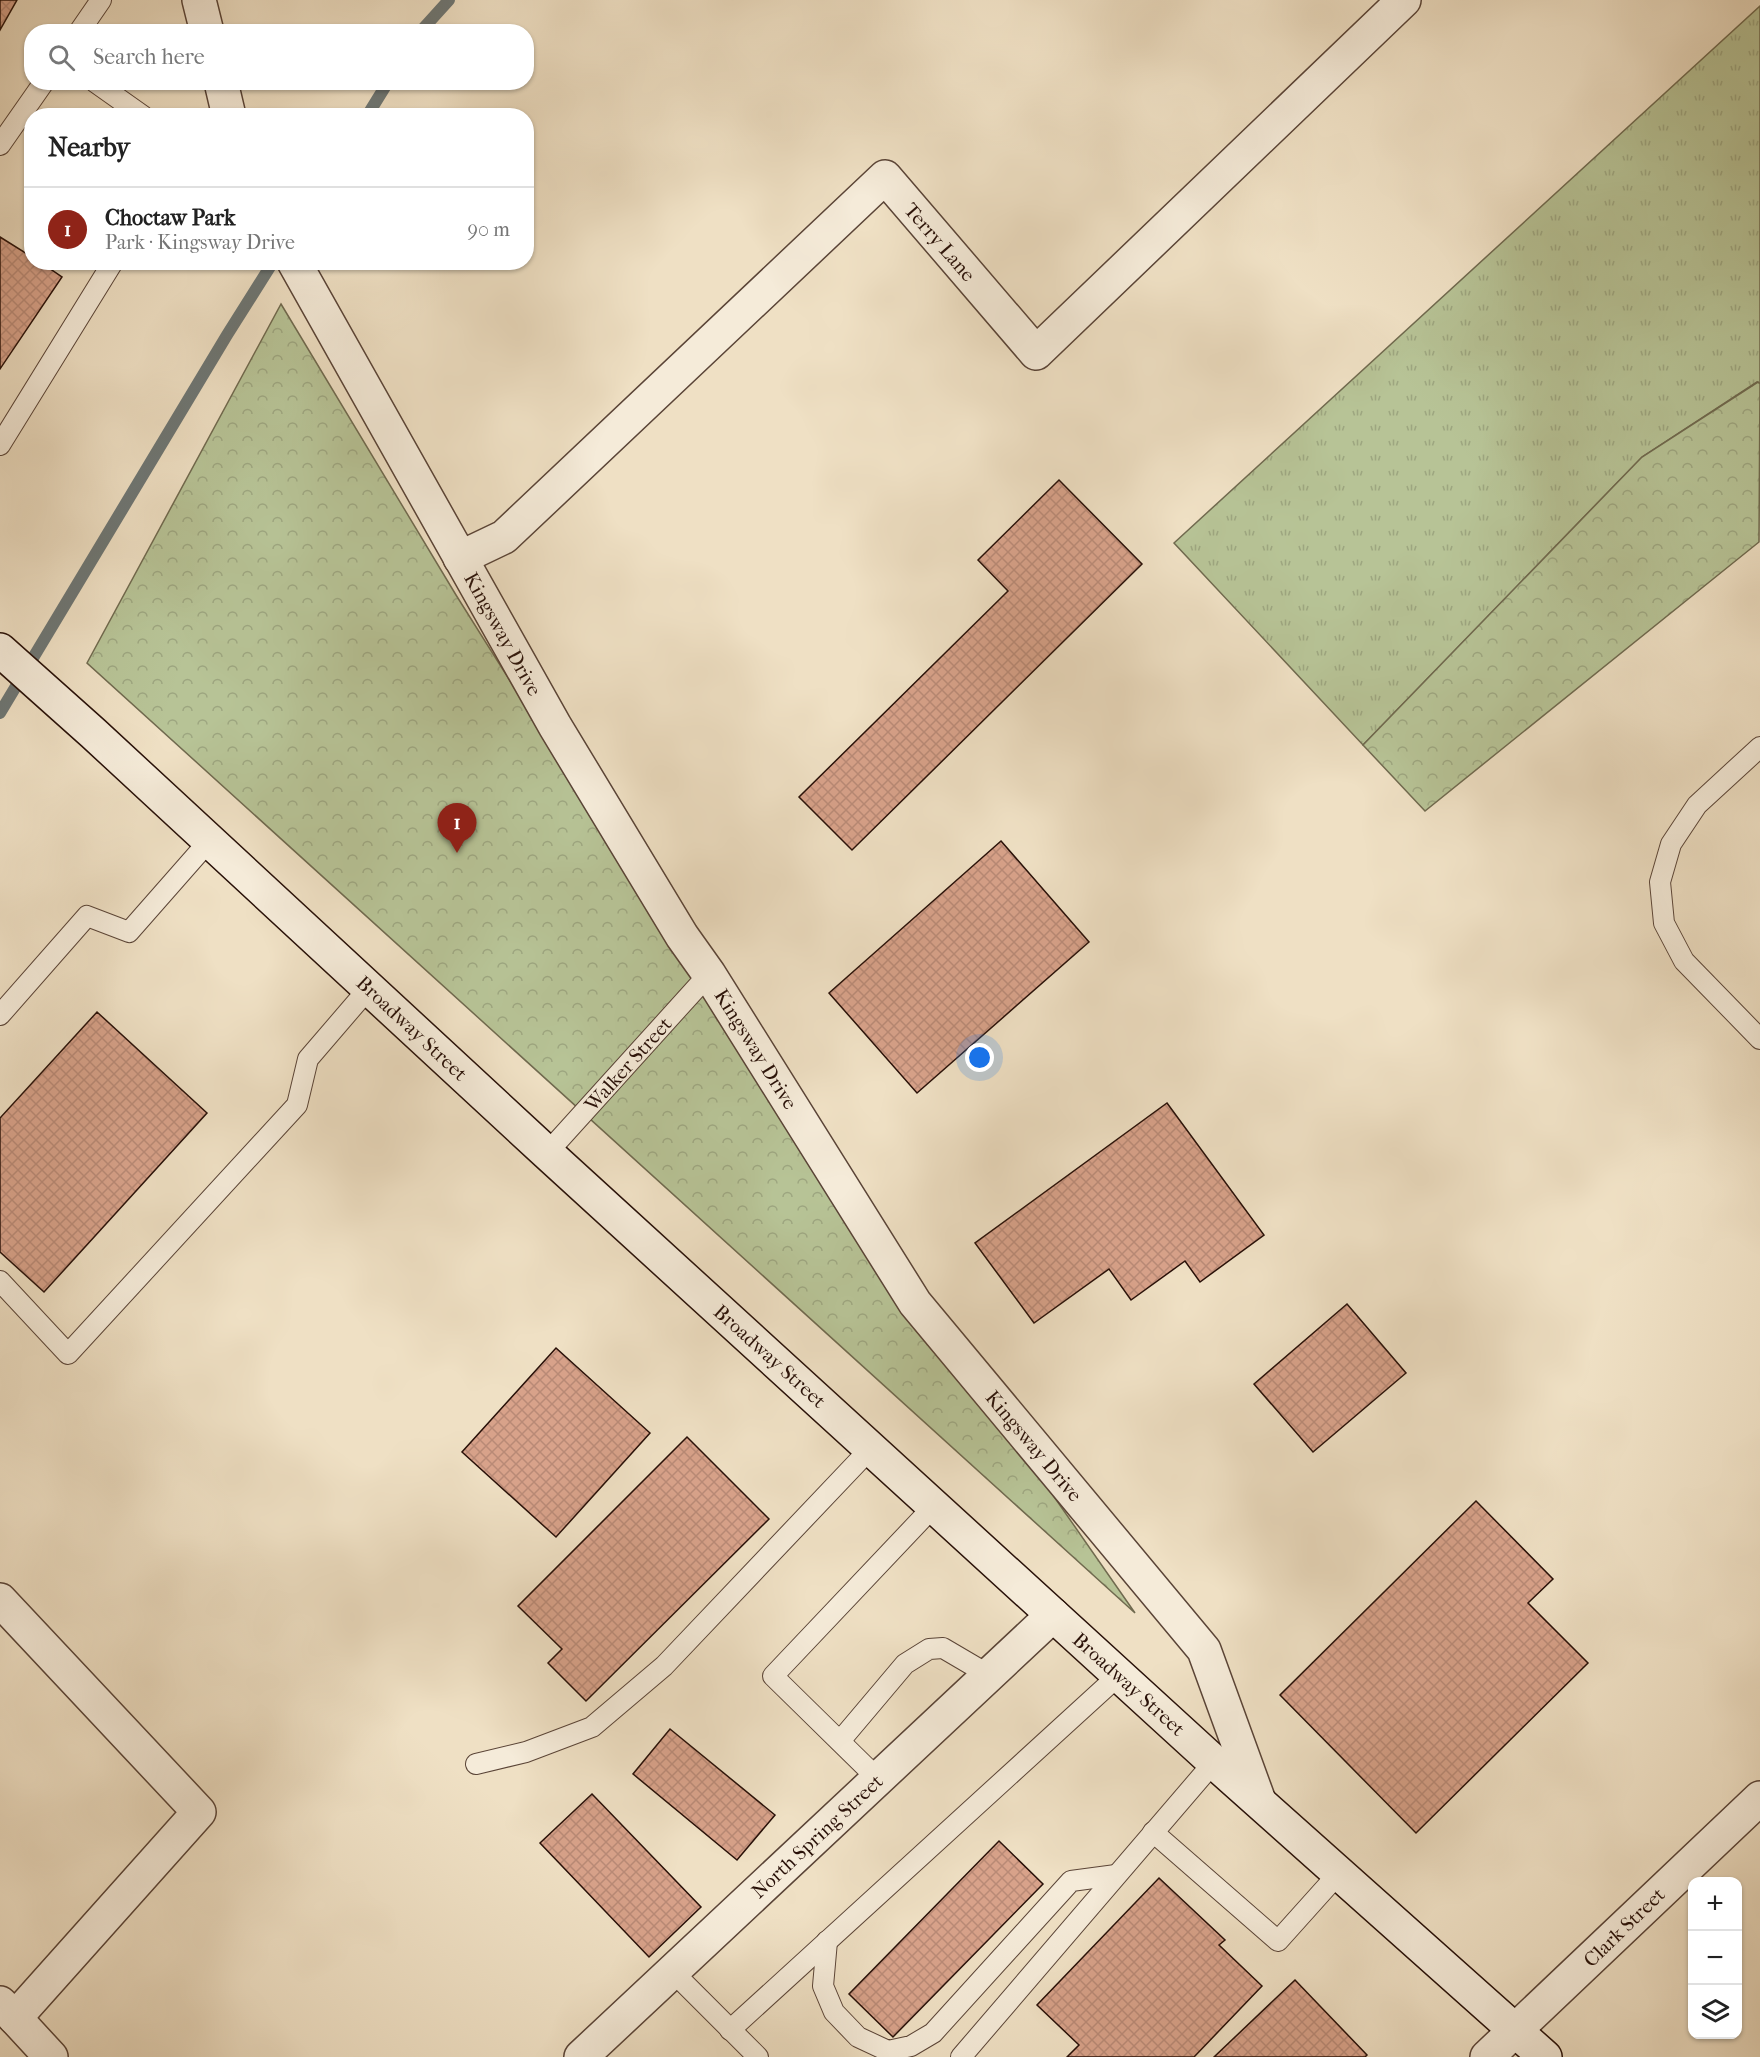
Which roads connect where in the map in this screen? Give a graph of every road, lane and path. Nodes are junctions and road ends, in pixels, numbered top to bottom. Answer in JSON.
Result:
{"nodes":[{"id":1,"x":101,"y":0,"type":"edge"},
{"id":2,"x":199,"y":0,"type":"edge"},
{"id":3,"x":1404,"y":0,"type":"edge"},
{"id":4,"x":84,"y":24,"type":"edge"},
{"id":5,"x":205,"y":24,"type":"edge"},
{"id":6,"x":40,"y":90,"type":"edge"},
{"id":7,"x":106,"y":90,"type":"edge"},
{"id":8,"x":223,"y":90,"type":"edge"},
{"id":9,"x":32,"y":108,"type":"edge"},
{"id":10,"x":132,"y":108,"type":"edge"},
{"id":11,"x":227,"y":108,"type":"edge"},
{"id":12,"x":24,"y":119,"type":"edge"},
{"id":13,"x":0,"y":145,"type":"edge"},
{"id":14,"x":107,"y":270,"type":"edge"},
{"id":15,"x":298,"y":270,"type":"edge"},
{"id":16,"x":0,"y":445,"type":"edge"},
{"id":17,"x":460,"y":558,"type":"junction"},
{"id":18,"x":0,"y":650,"type":"edge"},
{"id":19,"x":1760,"y":747,"type":"edge"},
{"id":20,"x":209,"y":841,"type":"junction"},
{"id":21,"x":709,"y":974,"type":"junction"},
{"id":22,"x":369,"y":988,"type":"junction"},
{"id":23,"x":0,"y":1015,"type":"edge"},
{"id":24,"x":1760,"y":1039,"type":"edge"},
{"id":25,"x":547,"y":1154,"type":"junction"},
{"id":26,"x":0,"y":1281,"type":"edge"},
{"id":27,"x":871,"y":1448,"type":"junction"},
{"id":28,"x":934,"y":1506,"type":"junction"},
{"id":29,"x":0,"y":1600,"type":"edge"},
{"id":30,"x":1053,"y":1615,"type":"junction"},
{"id":31,"x":989,"y":1675,"type":"junction"},
{"id":32,"x":1119,"y":1675,"type":"junction"},
{"id":33,"x":840,"y":1741,"type":"junction"},
{"id":34,"x":1214,"y":1761,"type":"junction"},
{"id":35,"x":476,"y":1764,"type":"dead end"},
{"id":36,"x":878,"y":1779,"type":"junction"},
{"id":37,"x":1760,"y":1798,"type":"edge"},
{"id":38,"x":1259,"y":1801,"type":"junction"},
{"id":39,"x":1153,"y":1832,"type":"junction"},
{"id":40,"x":1339,"y":1874,"type":"junction"},
{"id":41,"x":1116,"y":1875,"type":"junction"},
{"id":42,"x":827,"y":1941,"type":"junction"},
{"id":43,"x":673,"y":1972,"type":"junction"},
{"id":44,"x":7,"y":2011,"type":"edge"},
{"id":45,"x":730,"y":2030,"type":"junction"},
{"id":46,"x":1515,"y":2031,"type":"junction"},
{"id":47,"x":51,"y":2057,"type":"edge"},
{"id":48,"x":581,"y":2057,"type":"edge"},
{"id":49,"x":758,"y":2057,"type":"edge"},
{"id":50,"x":961,"y":2057,"type":"edge"},
{"id":51,"x":1487,"y":2057,"type":"edge"},
{"id":52,"x":1545,"y":2057,"type":"edge"}],
"edges":[{"from":1,"to":4,"type":"lane"},
{"from":2,"to":5,"type":"street"},
{"from":3,"to":17,"type":"street","name":"Terry Lane"},
{"from":6,"to":9,"type":"lane"},
{"from":7,"to":10,"type":"lane"},
{"from":8,"to":11,"type":"street"},
{"from":12,"to":13,"type":"lane"},
{"from":14,"to":16,"type":"lane"},
{"from":15,"to":17,"type":"street","name":"Kingsway Drive"},
{"from":17,"to":21,"type":"street","name":"Kingsway Drive"},
{"from":18,"to":20,"type":"street","name":"Broadway Street"},
{"from":19,"to":24,"type":"lane"},
{"from":20,"to":22,"type":"street","name":"Broadway Street"},
{"from":20,"to":23,"type":"lane"},
{"from":21,"to":25,"type":"lane","name":"Walker Street"},
{"from":21,"to":38,"type":"street","name":"Kingsway Drive"},
{"from":22,"to":25,"type":"street","name":"Broadway Street"},
{"from":22,"to":26,"type":"lane"},
{"from":25,"to":27,"type":"street","name":"Broadway Street"},
{"from":27,"to":28,"type":"street","name":"Broadway Street"},
{"from":27,"to":35,"type":"lane"},
{"from":28,"to":30,"type":"street","name":"Broadway Street"},
{"from":28,"to":33,"type":"lane"},
{"from":29,"to":44,"type":"street"},
{"from":30,"to":31,"type":"street","name":"North Spring Street"},
{"from":30,"to":32,"type":"street","name":"Broadway Street"},
{"from":31,"to":33,"type":"lane"},
{"from":31,"to":36,"type":"street","name":"North Spring Street"},
{"from":32,"to":34,"type":"street","name":"Broadway Street"},
{"from":32,"to":42,"type":"lane"},
{"from":33,"to":36,"type":"lane"},
{"from":34,"to":38,"type":"street","name":"Broadway Street"},
{"from":34,"to":39,"type":"lane"},
{"from":36,"to":43,"type":"street","name":"North Spring Street"},
{"from":37,"to":46,"type":"street","name":"Clark Street"},
{"from":38,"to":40,"type":"street","name":"Broadway Street"},
{"from":39,"to":40,"type":"lane"},
{"from":39,"to":41,"type":"lane"},
{"from":40,"to":46,"type":"street","name":"Broadway Street"},
{"from":41,"to":42,"type":"lane"},
{"from":41,"to":50,"type":"lane"},
{"from":42,"to":45,"type":"lane"},
{"from":43,"to":45,"type":"lane"},
{"from":43,"to":48,"type":"street","name":"North Spring Street"},
{"from":44,"to":47,"type":"street"},
{"from":45,"to":49,"type":"lane"},
{"from":46,"to":51,"type":"street","name":"Clark Street"},
{"from":46,"to":52,"type":"street","name":"Broadway Street"}]}
